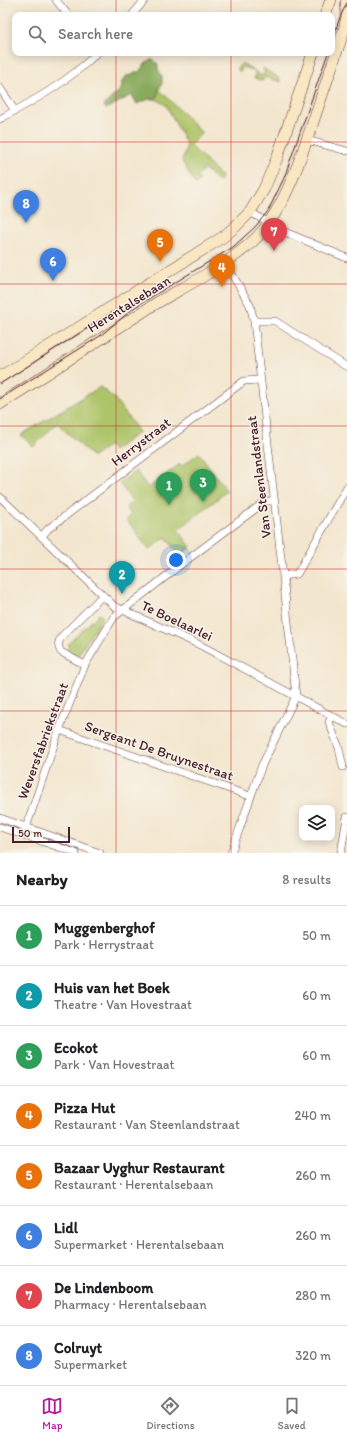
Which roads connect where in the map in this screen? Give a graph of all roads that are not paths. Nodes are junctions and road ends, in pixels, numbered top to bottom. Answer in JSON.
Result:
{"nodes":[{"id":1,"x":56,"y":0,"type":"edge"},
{"id":2,"x":145,"y":0,"type":"edge"},
{"id":3,"x":330,"y":0,"type":"edge"},
{"id":4,"x":346,"y":0,"type":"edge"},
{"id":5,"x":66,"y":12,"type":"edge"},
{"id":6,"x":135,"y":12,"type":"edge"},
{"id":7,"x":326,"y":12,"type":"edge"},
{"id":8,"x":94,"y":56,"type":"edge"},
{"id":9,"x":311,"y":56,"type":"edge"},
{"id":10,"x":0,"y":88,"type":"edge"},
{"id":11,"x":15,"y":111,"type":"junction"},
{"id":12,"x":0,"y":119,"type":"edge"},
{"id":13,"x":307,"y":140,"type":"junction"},
{"id":14,"x":347,"y":151,"type":"edge"},
{"id":15,"x":250,"y":212,"type":"junction"},
{"id":16,"x":269,"y":224,"type":"junction"},
{"id":17,"x":347,"y":258,"type":"edge"},
{"id":18,"x":225,"y":262,"type":"junction"},
{"id":19,"x":254,"y":321,"type":"junction"},
{"id":20,"x":347,"y":367,"type":"edge"},
{"id":21,"x":0,"y":377,"type":"edge"},
{"id":22,"x":260,"y":380,"type":"junction"},
{"id":23,"x":0,"y":404,"type":"edge"},
{"id":24,"x":347,"y":487,"type":"edge"},
{"id":25,"x":0,"y":497,"type":"edge"},
{"id":26,"x":275,"y":501,"type":"junction"},
{"id":27,"x":42,"y":536,"type":"junction"},
{"id":28,"x":283,"y":576,"type":"junction"},
{"id":29,"x":103,"y":595,"type":"junction"},
{"id":30,"x":122,"y":609,"type":"junction"},
{"id":31,"x":85,"y":665,"type":"junction"},
{"id":32,"x":296,"y":696,"type":"junction"},
{"id":33,"x":332,"y":716,"type":"junction"},
{"id":34,"x":347,"y":724,"type":"edge"},
{"id":35,"x":59,"y":730,"type":"junction"},
{"id":36,"x":343,"y":767,"type":"dead end"},
{"id":37,"x":250,"y":796,"type":"junction"},
{"id":38,"x":0,"y":818,"type":"edge"},
{"id":39,"x":347,"y":818,"type":"edge"},
{"id":40,"x":0,"y":827,"type":"edge"},
{"id":41,"x":25,"y":831,"type":"junction"},
{"id":42,"x":76,"y":853,"type":"edge"},
{"id":43,"x":100,"y":853,"type":"edge"},
{"id":44,"x":231,"y":853,"type":"edge"},
{"id":45,"x":340,"y":853,"type":"edge"}],
"edges":[{"from":1,"to":5,"type":"street"},
{"from":2,"to":6,"type":"street"},
{"from":3,"to":7,"type":"main road"},
{"from":4,"to":13,"type":"main road","name":"Herentalsebaan"},
{"from":8,"to":11,"type":"street"},
{"from":9,"to":15,"type":"main road","name":"Herentalsebaan"},
{"from":10,"to":11,"type":"street"},
{"from":11,"to":12,"type":"street"},
{"from":13,"to":14,"type":"street"},
{"from":13,"to":16,"type":"main road","name":"Herentalsebaan"},
{"from":15,"to":16,"type":"street"},
{"from":15,"to":21,"type":"main road","name":"Herentalsebaan"},
{"from":16,"to":17,"type":"street"},
{"from":16,"to":18,"type":"main road","name":"Herentalsebaan"},
{"from":18,"to":19,"type":"street","name":"Van Steenlandstraat"},
{"from":18,"to":23,"type":"main road","name":"Herentalsebaan"},
{"from":19,"to":20,"type":"street"},
{"from":19,"to":22,"type":"street","name":"Van Steenlandstraat"},
{"from":22,"to":26,"type":"street","name":"Van Steenlandstraat"},
{"from":22,"to":27,"type":"street","name":"Herrystraat"},
{"from":24,"to":28,"type":"street"},
{"from":25,"to":27,"type":"street","name":"Te Boelaarlei"},
{"from":26,"to":28,"type":"street","name":"Van Steenlandstraat"},
{"from":26,"to":30,"type":"street","name":"Weversfabriekstraat"},
{"from":27,"to":29,"type":"street","name":"Te Boelaarlei"},
{"from":28,"to":32,"type":"street","name":"Van Steenlandstraat"},
{"from":29,"to":30,"type":"street","name":"Te Boelaarlei"},
{"from":29,"to":31,"type":"street"},
{"from":30,"to":31,"type":"street","name":"Weversfabriekstraat"},
{"from":30,"to":32,"type":"street","name":"Te Boelaarlei"},
{"from":31,"to":35,"type":"street","name":"Weversfabriekstraat"},
{"from":32,"to":33,"type":"street","name":"Te Boelaarlei"},
{"from":32,"to":37,"type":"street"},
{"from":33,"to":34,"type":"street","name":"Te Boelaarlei"},
{"from":33,"to":36,"type":"street"},
{"from":35,"to":37,"type":"street","name":"Sergeant De Bruynestraat"},
{"from":35,"to":41,"type":"street","name":"Weversfabriekstraat"},
{"from":37,"to":44,"type":"street"},
{"from":38,"to":41,"type":"street"},
{"from":39,"to":45,"type":"street"},
{"from":40,"to":41,"type":"street"},
{"from":41,"to":42,"type":"street"},
{"from":41,"to":43,"type":"street"}]}
